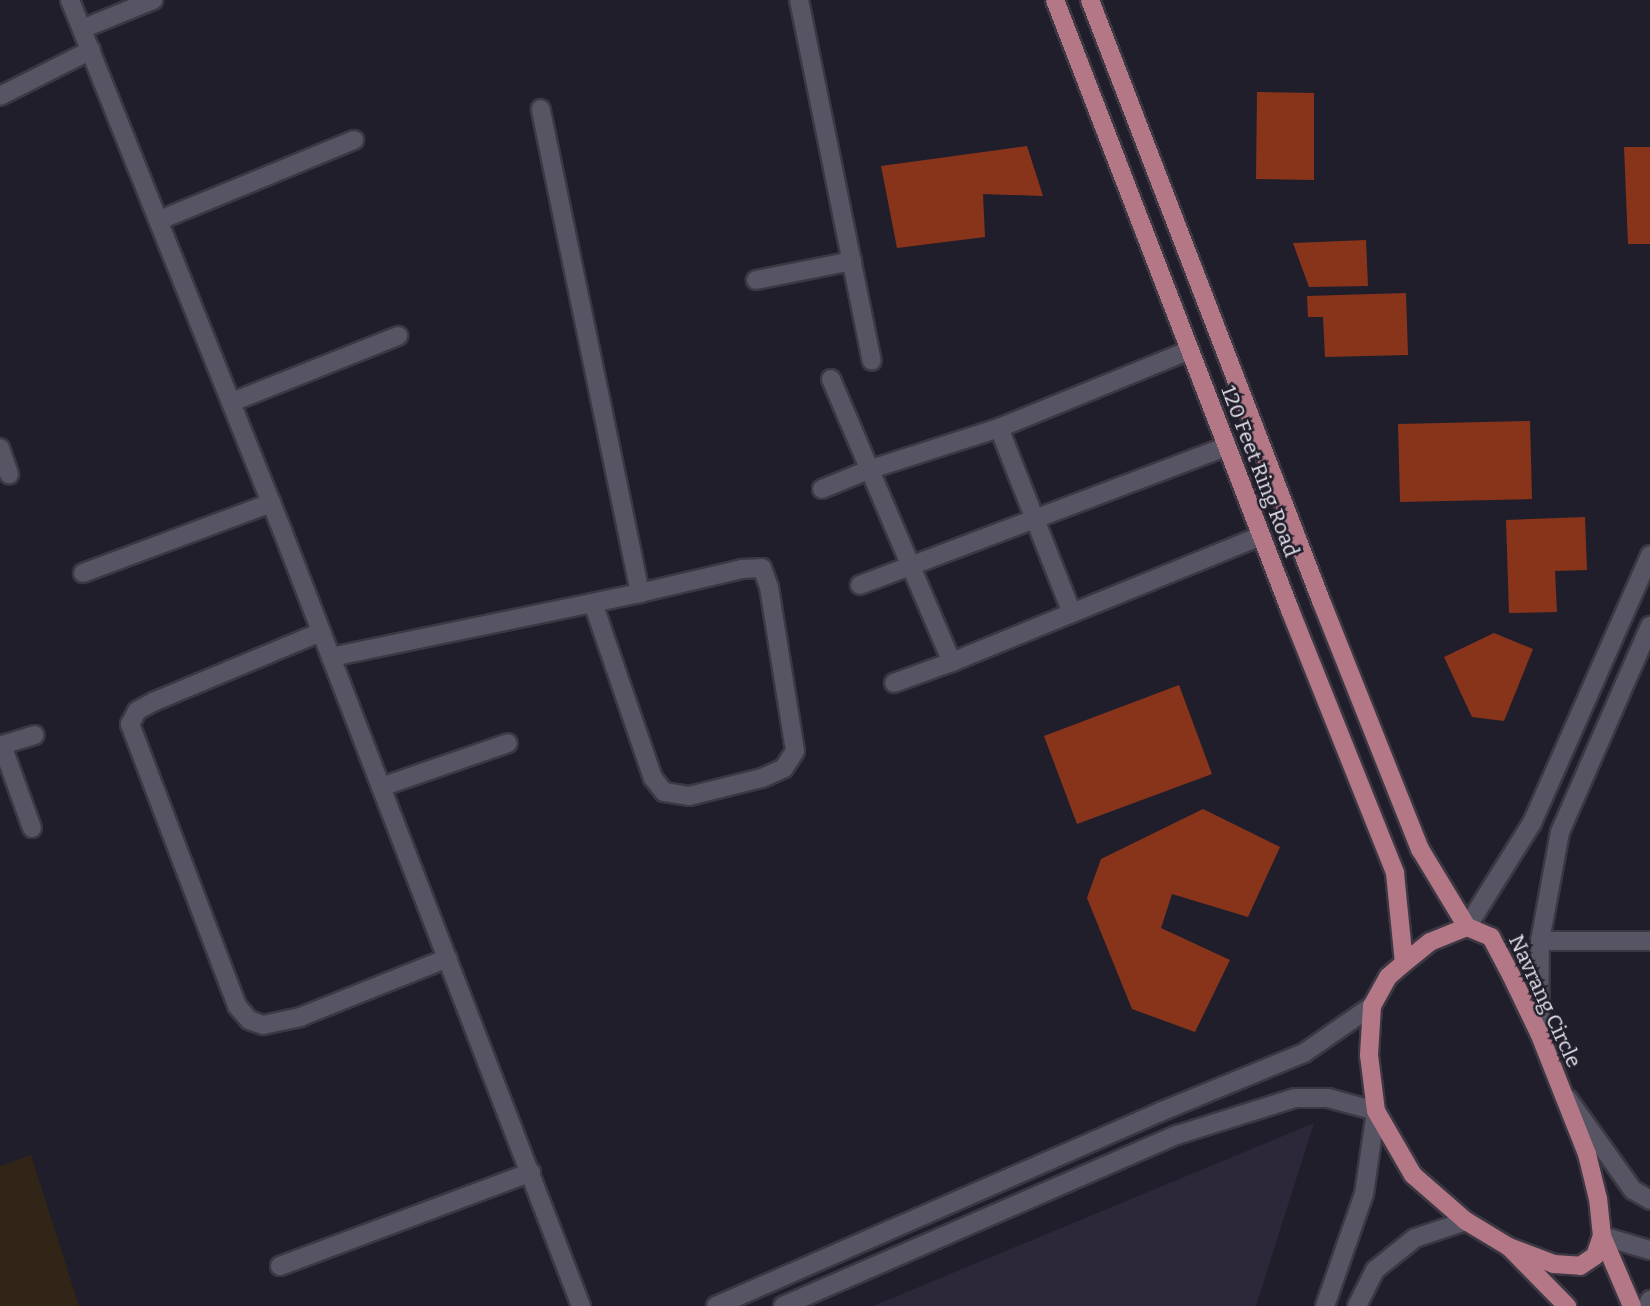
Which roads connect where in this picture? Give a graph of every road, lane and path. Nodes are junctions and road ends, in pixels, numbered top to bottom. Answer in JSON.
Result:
{"nodes":[{"id":1,"x":70,"y":0,"type":"edge"},
{"id":2,"x":153,"y":0,"type":"edge"},
{"id":3,"x":799,"y":0,"type":"edge"},
{"id":4,"x":1055,"y":0,"type":"edge"},
{"id":5,"x":1090,"y":0,"type":"edge"},
{"id":6,"x":82,"y":29,"type":"junction"},
{"id":7,"x":91,"y":50,"type":"junction"},
{"id":8,"x":0,"y":96,"type":"edge"},
{"id":9,"x":541,"y":109,"type":"dead end"},
{"id":10,"x":354,"y":140,"type":"dead end"},
{"id":11,"x":160,"y":220,"type":"junction"},
{"id":12,"x":852,"y":261,"type":"junction"},
{"id":13,"x":756,"y":280,"type":"dead end"},
{"id":14,"x":398,"y":336,"type":"dead end"},
{"id":15,"x":1190,"y":350,"type":"junction"},
{"id":16,"x":872,"y":361,"type":"dead end"},
{"id":17,"x":831,"y":379,"type":"dead end"},
{"id":18,"x":232,"y":402,"type":"junction"},
{"id":19,"x":999,"y":428,"type":"junction"},
{"id":20,"x":1227,"y":446,"type":"junction"},
{"id":21,"x":0,"y":448,"type":"edge"},
{"id":22,"x":868,"y":470,"type":"junction"},
{"id":23,"x":9,"y":474,"type":"dead end"},
{"id":24,"x":822,"y":489,"type":"dead end"},
{"id":25,"x":271,"y":503,"type":"junction"},
{"id":26,"x":1035,"y":520,"type":"junction"},
{"id":27,"x":1262,"y":536,"type":"junction"},
{"id":28,"x":1650,"y":555,"type":"edge"},
{"id":29,"x":910,"y":566,"type":"junction"},
{"id":30,"x":83,"y":573,"type":"dead end"},
{"id":31,"x":860,"y":585,"type":"dead end"},
{"id":32,"x":640,"y":593,"type":"junction"},
{"id":33,"x":593,"y":603,"type":"junction"},
{"id":34,"x":1072,"y":613,"type":"junction"},
{"id":35,"x":1650,"y":626,"type":"edge"},
{"id":36,"x":321,"y":632,"type":"junction"},
{"id":37,"x":331,"y":657,"type":"junction"},
{"id":38,"x":952,"y":662,"type":"junction"},
{"id":39,"x":894,"y":683,"type":"dead end"},
{"id":40,"x":33,"y":735,"type":"dead end"},
{"id":41,"x":1,"y":743,"type":"edge"},
{"id":42,"x":508,"y":743,"type":"dead end"},
{"id":43,"x":381,"y":787,"type":"junction"},
{"id":44,"x":32,"y":828,"type":"dead end"},
{"id":45,"x":1467,"y":927,"type":"junction"},
{"id":46,"x":1540,"y":941,"type":"junction"},
{"id":47,"x":1650,"y":941,"type":"edge"},
{"id":48,"x":448,"y":958,"type":"junction"},
{"id":49,"x":1404,"y":963,"type":"junction"},
{"id":50,"x":1372,"y":1006,"type":"junction"},
{"id":51,"x":1539,"y":1033,"type":"junction"},
{"id":52,"x":1559,"y":1085,"type":"junction"},
{"id":53,"x":1376,"y":1111,"type":"junction"},
{"id":54,"x":531,"y":1172,"type":"junction"},
{"id":55,"x":1650,"y":1200,"type":"edge"},
{"id":56,"x":933,"y":1212,"type":"junction"},
{"id":57,"x":1466,"y":1221,"type":"junction"},
{"id":58,"x":1602,"y":1236,"type":"junction"},
{"id":59,"x":943,"y":1237,"type":"junction"},
{"id":60,"x":1509,"y":1247,"type":"junction"},
{"id":61,"x":1650,"y":1250,"type":"edge"},
{"id":62,"x":280,"y":1266,"type":"dead end"},
{"id":63,"x":1650,"y":1300,"type":"edge"},
{"id":64,"x":581,"y":1306,"type":"edge"},
{"id":65,"x":716,"y":1306,"type":"edge"},
{"id":66,"x":783,"y":1306,"type":"edge"},
{"id":67,"x":1325,"y":1306,"type":"edge"},
{"id":68,"x":1357,"y":1306,"type":"edge"},
{"id":69,"x":1567,"y":1306,"type":"edge"},
{"id":70,"x":1632,"y":1306,"type":"edge"},
{"id":71,"x":1647,"y":1306,"type":"edge"}],
"edges":[{"from":1,"to":6,"type":"street"},
{"from":2,"to":6,"type":"street"},
{"from":3,"to":12,"type":"street"},
{"from":4,"to":15,"type":"main road","name":"120 Feet Ring Road"},
{"from":5,"to":45,"type":"main road","name":"120 Feet Ring Road"},
{"from":6,"to":7,"type":"street"},
{"from":7,"to":8,"type":"street"},
{"from":7,"to":11,"type":"street"},
{"from":9,"to":32,"type":"street"},
{"from":10,"to":11,"type":"street"},
{"from":11,"to":18,"type":"street"},
{"from":12,"to":13,"type":"street"},
{"from":12,"to":16,"type":"street"},
{"from":14,"to":18,"type":"street"},
{"from":15,"to":19,"type":"street"},
{"from":15,"to":20,"type":"main road","name":"120 Feet Ring Road"},
{"from":17,"to":22,"type":"street"},
{"from":18,"to":25,"type":"street"},
{"from":19,"to":22,"type":"street"},
{"from":19,"to":26,"type":"street"},
{"from":20,"to":26,"type":"street"},
{"from":20,"to":27,"type":"main road","name":"120 Feet Ring Road"},
{"from":21,"to":23,"type":"street"},
{"from":22,"to":24,"type":"street"},
{"from":22,"to":29,"type":"street"},
{"from":25,"to":30,"type":"street"},
{"from":25,"to":36,"type":"street"},
{"from":26,"to":29,"type":"street"},
{"from":26,"to":34,"type":"street"},
{"from":27,"to":34,"type":"street"},
{"from":27,"to":49,"type":"main road","name":"120 Feet Ring Road"},
{"from":28,"to":45,"type":"street"},
{"from":29,"to":31,"type":"street"},
{"from":29,"to":38,"type":"street"},
{"from":32,"to":33,"type":"street"},
{"from":32,"to":33,"type":"street"},
{"from":33,"to":37,"type":"street"},
{"from":34,"to":38,"type":"street"},
{"from":35,"to":46,"type":"street"},
{"from":36,"to":37,"type":"street"},
{"from":36,"to":48,"type":"street"},
{"from":37,"to":43,"type":"street"},
{"from":38,"to":39,"type":"street"},
{"from":40,"to":41,"type":"street"},
{"from":41,"to":44,"type":"street"},
{"from":42,"to":43,"type":"street"},
{"from":43,"to":48,"type":"street"},
{"from":45,"to":49,"type":"main road"},
{"from":45,"to":51,"type":"main road","name":"Navrang Circle"},
{"from":46,"to":47,"type":"street"},
{"from":46,"to":51,"type":"street"},
{"from":48,"to":54,"type":"street"},
{"from":49,"to":50,"type":"main road"},
{"from":50,"to":53,"type":"main road"},
{"from":50,"to":56,"type":"street"},
{"from":51,"to":52,"type":"main road","name":"Navrang Circle"},
{"from":52,"to":55,"type":"street"},
{"from":52,"to":58,"type":"main road","name":"Navrang Circle"},
{"from":53,"to":57,"type":"main road"},
{"from":53,"to":59,"type":"street"},
{"from":53,"to":67,"type":"street"},
{"from":54,"to":62,"type":"street"},
{"from":54,"to":64,"type":"street"},
{"from":56,"to":59,"type":"street"},
{"from":56,"to":65,"type":"street"},
{"from":57,"to":60,"type":"main road"},
{"from":57,"to":68,"type":"street"},
{"from":58,"to":60,"type":"main road"},
{"from":58,"to":61,"type":"street"},
{"from":58,"to":70,"type":"main road"},
{"from":59,"to":66,"type":"street"},
{"from":60,"to":69,"type":"main road"},
{"from":63,"to":71,"type":"street"}]}
